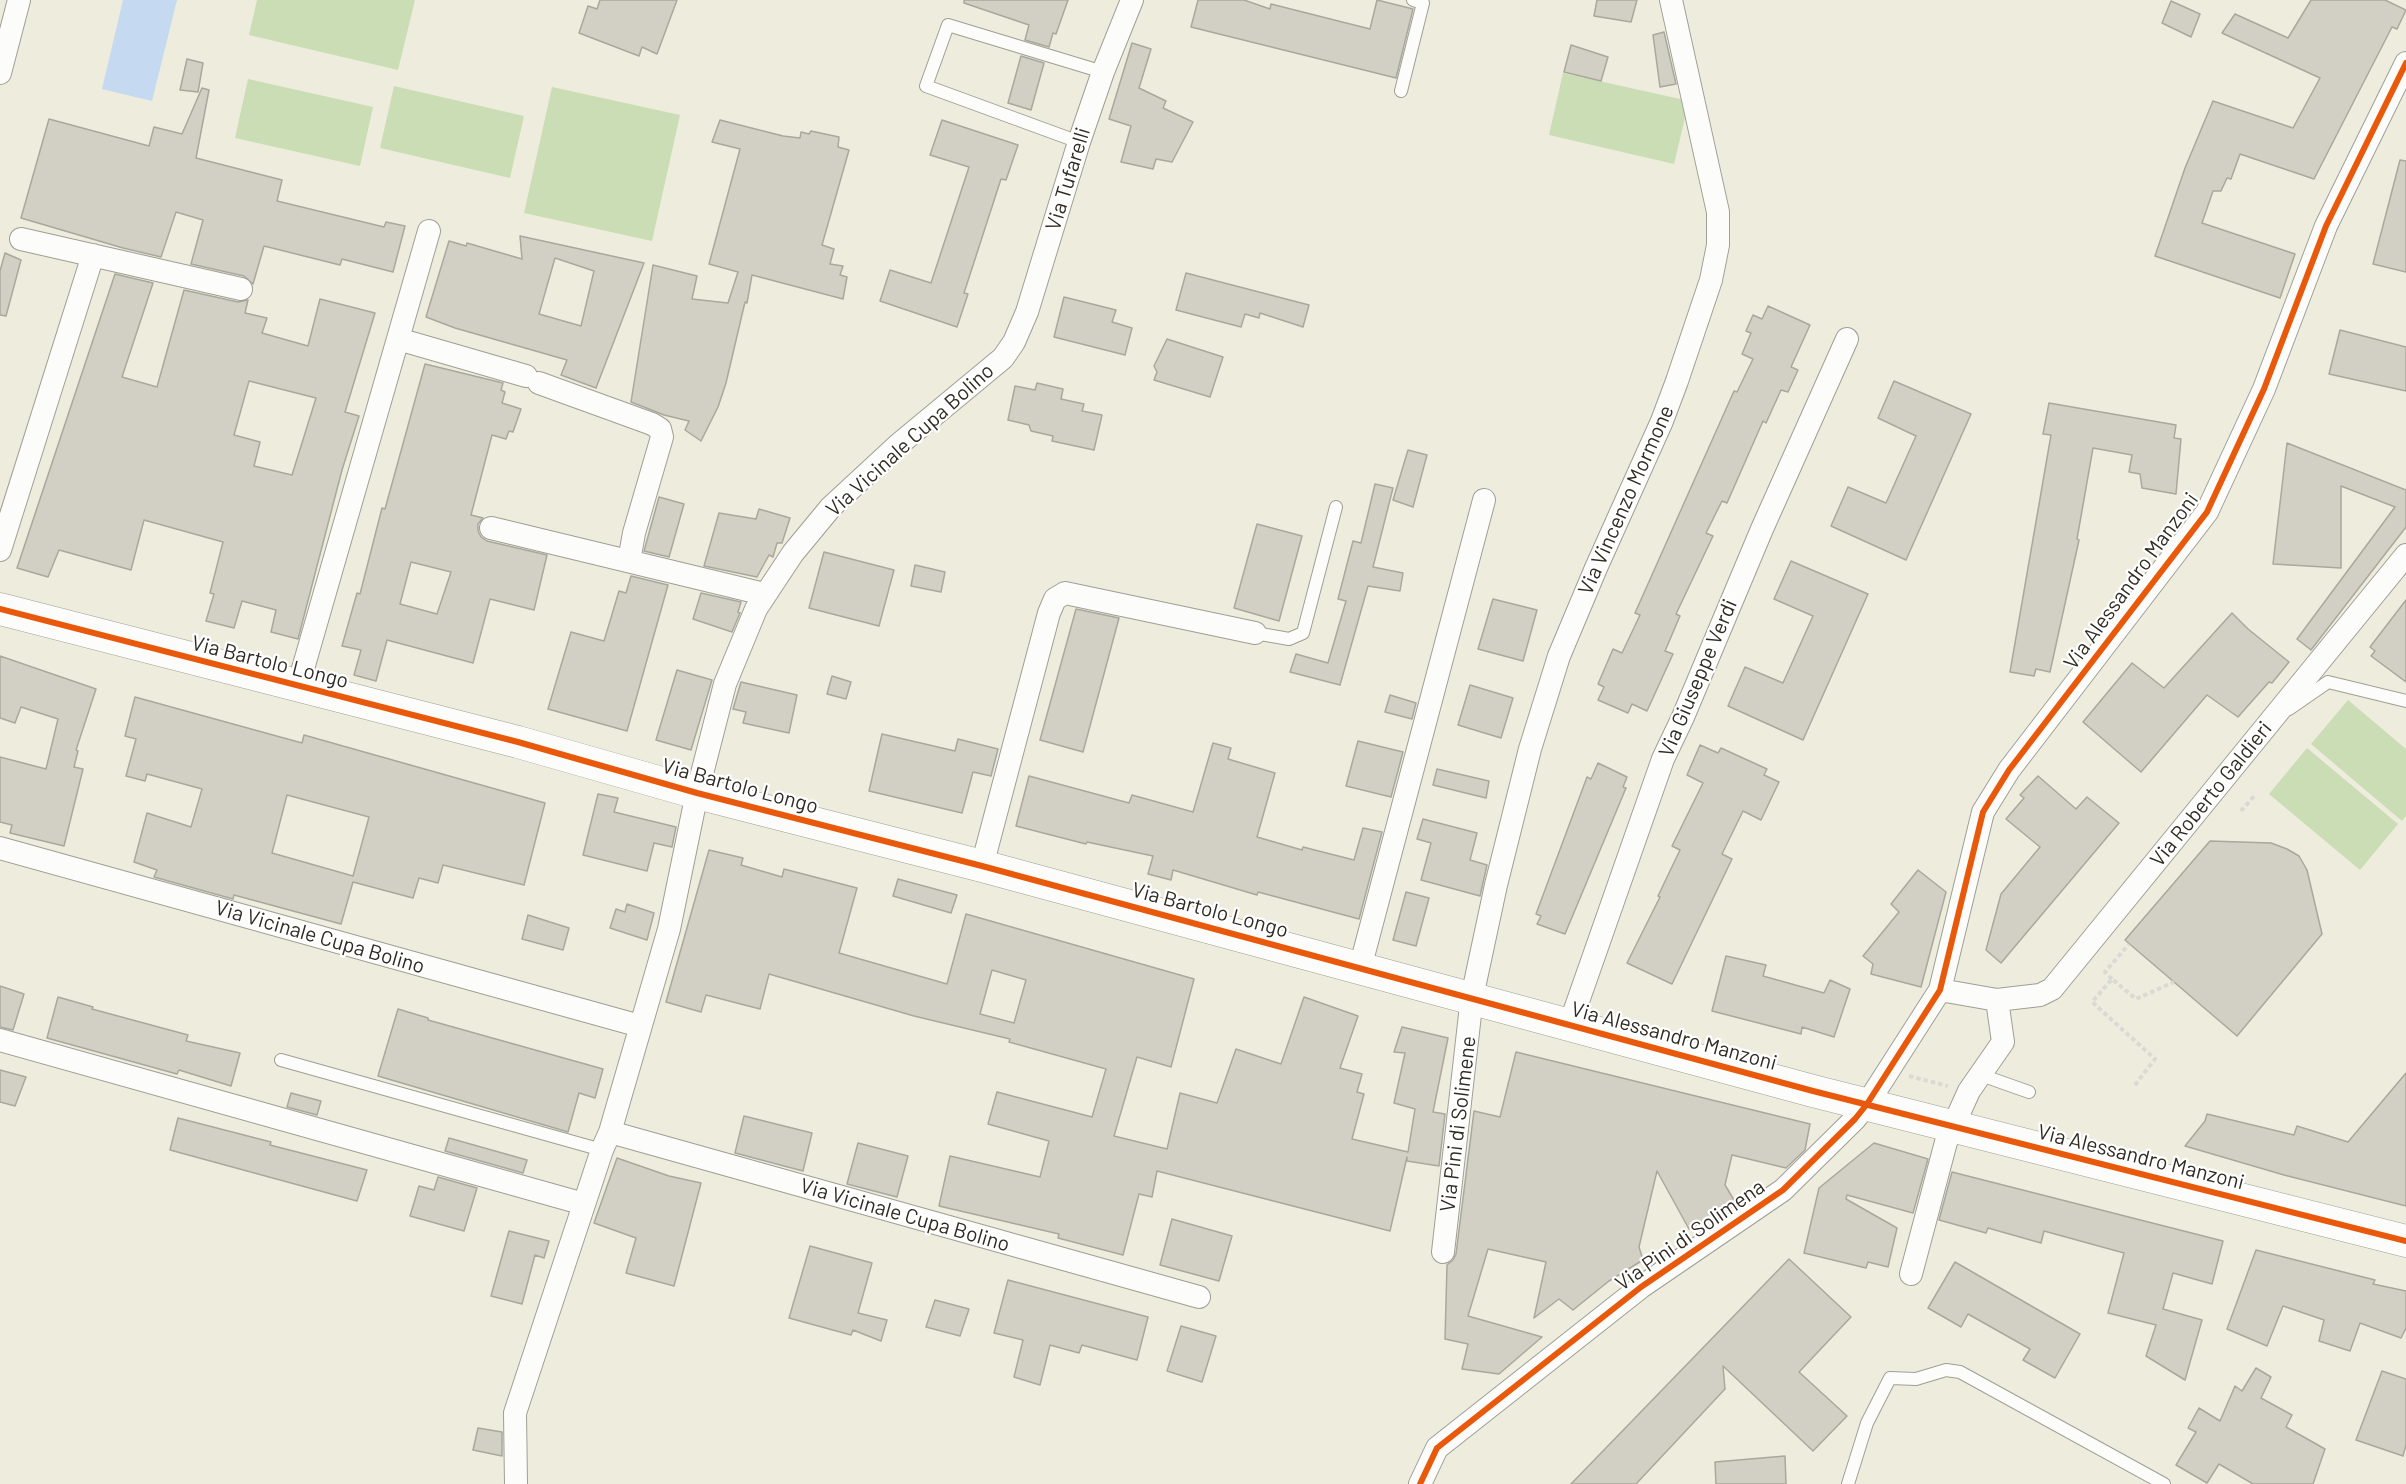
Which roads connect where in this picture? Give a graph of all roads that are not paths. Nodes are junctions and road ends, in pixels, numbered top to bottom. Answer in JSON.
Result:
{"nodes":[{"id":1,"x":19,"y":0,"type":"edge"},
{"id":2,"x":1132,"y":0,"type":"edge"},
{"id":3,"x":1413,"y":0,"type":"edge"},
{"id":4,"x":1671,"y":0,"type":"edge"},
{"id":5,"x":2406,"y":63,"type":"edge"},
{"id":6,"x":1103,"y":72,"type":"junction"},
{"id":7,"x":0,"y":73,"type":"edge"},
{"id":8,"x":1401,"y":91,"type":"dead end"},
{"id":9,"x":1079,"y":142,"type":"junction"},
{"id":10,"x":429,"y":231,"type":"dead end"},
{"id":11,"x":21,"y":239,"type":"dead end"},
{"id":12,"x":93,"y":255,"type":"junction"},
{"id":13,"x":241,"y":289,"type":"dead end"},
{"id":14,"x":398,"y":339,"type":"junction"},
{"id":15,"x":1847,"y":339,"type":"dead end"},
{"id":16,"x":1003,"y":358,"type":"joint"},
{"id":17,"x":1484,"y":500,"type":"dead end"},
{"id":18,"x":1336,"y":507,"type":"dead end"},
{"id":19,"x":491,"y":528,"type":"dead end"},
{"id":20,"x":0,"y":550,"type":"edge"},
{"id":21,"x":2406,"y":555,"type":"edge"},
{"id":22,"x":629,"y":561,"type":"junction"},
{"id":23,"x":764,"y":594,"type":"junction"},
{"id":24,"x":0,"y":609,"type":"edge"},
{"id":25,"x":1255,"y":633,"type":"joint"},
{"id":26,"x":298,"y":686,"type":"junction"},
{"id":27,"x":2406,"y":701,"type":"edge"},
{"id":28,"x":2266,"y":726,"type":"junction"},
{"id":29,"x":697,"y":793,"type":"junction"},
{"id":30,"x":0,"y":848,"type":"edge"},
{"id":31,"x":982,"y":866,"type":"junction"},
{"id":32,"x":1360,"y":968,"type":"junction"},
{"id":33,"x":1940,"y":990,"type":"junction"},
{"id":34,"x":1472,"y":997,"type":"junction"},
{"id":35,"x":1997,"y":1000,"type":"junction"},
{"id":36,"x":1570,"y":1024,"type":"junction"},
{"id":37,"x":640,"y":1026,"type":"junction"},
{"id":38,"x":0,"y":1040,"type":"edge"},
{"id":39,"x":0,"y":1054,"type":"edge"},
{"id":40,"x":281,"y":1060,"type":"dead end"},
{"id":41,"x":1981,"y":1075,"type":"junction"},
{"id":42,"x":2030,"y":1092,"type":"dead end"},
{"id":43,"x":1868,"y":1104,"type":"junction"},
{"id":44,"x":1953,"y":1126,"type":"junction"},
{"id":45,"x":606,"y":1141,"type":"junction"},
{"id":46,"x":582,"y":1210,"type":"junction"},
{"id":47,"x":2406,"y":1241,"type":"edge"},
{"id":48,"x":1443,"y":1252,"type":"dead end"},
{"id":49,"x":1911,"y":1274,"type":"dead end"},
{"id":50,"x":1199,"y":1297,"type":"dead end"},
{"id":51,"x":516,"y":1484,"type":"edge"},
{"id":52,"x":1420,"y":1484,"type":"edge"},
{"id":53,"x":1848,"y":1484,"type":"edge"},
{"id":54,"x":2164,"y":1484,"type":"edge"}],
"edges":[{"from":1,"to":7,"type":"street"},
{"from":2,"to":6,"type":"street","name":"Via Tufarelli"},
{"from":3,"to":8,"type":"lane"},
{"from":4,"to":34,"type":"street","name":"Via Vincenzo Mormone"},
{"from":5,"to":33,"type":"street","name":"Via Alessandro Manzoni"},
{"from":6,"to":9,"type":"street","name":"Via Tufarelli"},
{"from":6,"to":9,"type":"lane"},
{"from":9,"to":16,"type":"street","name":"Via Tufarelli"},
{"from":10,"to":14,"type":"street"},
{"from":11,"to":12,"type":"street"},
{"from":12,"to":13,"type":"street"},
{"from":12,"to":20,"type":"street"},
{"from":14,"to":22,"type":"street"},
{"from":14,"to":26,"type":"street"},
{"from":15,"to":36,"type":"street","name":"Via Giuseppe Verdi"},
{"from":16,"to":23,"type":"street","name":"Via Vicinale Cupa Bolino"},
{"from":17,"to":32,"type":"street"},
{"from":18,"to":25,"type":"lane"},
{"from":19,"to":22,"type":"street"},
{"from":21,"to":28,"type":"street","name":"Via Roberto Galdieri"},
{"from":22,"to":23,"type":"street"},
{"from":23,"to":29,"type":"street","name":"Via Vicinale Cupa Bolino"},
{"from":24,"to":26,"type":"street","name":"Via Bartolo Longo"},
{"from":25,"to":31,"type":"street"},
{"from":26,"to":29,"type":"street","name":"Via Bartolo Longo"},
{"from":27,"to":28,"type":"lane"},
{"from":28,"to":35,"type":"street","name":"Via Roberto Galdieri"},
{"from":29,"to":31,"type":"street","name":"Via Bartolo Longo"},
{"from":29,"to":37,"type":"street","name":"Via Vicinale Cupa Bolino"},
{"from":30,"to":37,"type":"street","name":"Via Vicinale Cupa Bolino"},
{"from":31,"to":32,"type":"street","name":"Via Bartolo Longo"},
{"from":32,"to":34,"type":"street","name":"Via Bartolo Longo"},
{"from":33,"to":35,"type":"street"},
{"from":33,"to":43,"type":"street","name":"Via Alessandro Manzoni"},
{"from":34,"to":36,"type":"street","name":"Via Alessandro Manzoni"},
{"from":34,"to":48,"type":"street","name":"Via Pini di Solimene"},
{"from":35,"to":41,"type":"street"},
{"from":36,"to":43,"type":"street","name":"Via Alessandro Manzoni"},
{"from":37,"to":45,"type":"street","name":"Via Vicinale Cupa Bolino"},
{"from":38,"to":46,"type":"street"},
{"from":39,"to":46,"type":"street"},
{"from":40,"to":45,"type":"lane"},
{"from":41,"to":42,"type":"lane"},
{"from":41,"to":44,"type":"street"},
{"from":43,"to":44,"type":"street","name":"Via Alessandro Manzoni"},
{"from":43,"to":52,"type":"street","name":"Via Pini di Solimena"},
{"from":44,"to":47,"type":"street","name":"Via Alessandro Manzoni"},
{"from":44,"to":49,"type":"street"},
{"from":45,"to":46,"type":"street","name":"Via Vicinale Cupa Bolino"},
{"from":45,"to":50,"type":"street","name":"Via Vicinale Cupa Bolino"},
{"from":46,"to":51,"type":"street","name":"Via Vicinale Cupa Bolino"},
{"from":53,"to":54,"type":"lane"}]}
